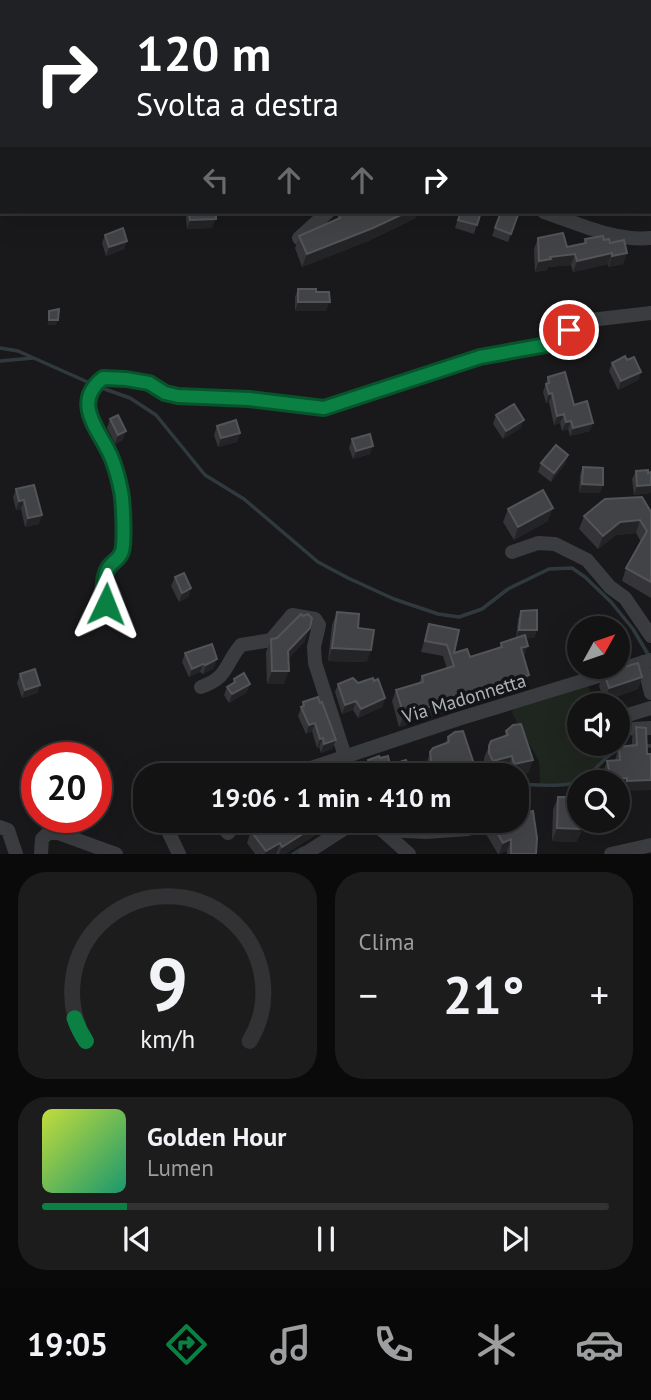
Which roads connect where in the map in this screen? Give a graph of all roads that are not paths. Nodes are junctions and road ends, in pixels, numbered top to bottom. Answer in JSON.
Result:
{"nodes":[{"id":1,"x":326,"y":214,"type":"edge"},
{"id":2,"x":550,"y":214,"type":"edge"},
{"id":3,"x":651,"y":238,"type":"edge"},
{"id":4,"x":299,"y":239,"type":"edge"},
{"id":5,"x":651,"y":313,"type":"edge"},
{"id":6,"x":513,"y":552,"type":"dead end"},
{"id":7,"x":106,"y":604,"type":"dead end"},
{"id":8,"x":651,"y":636,"type":"edge"},
{"id":9,"x":647,"y":661,"type":"edge"},
{"id":10,"x":201,"y":687,"type":"dead end"},
{"id":11,"x":651,"y":693,"type":"edge"},
{"id":12,"x":651,"y":708,"type":"edge"},
{"id":13,"x":630,"y":714,"type":"edge"},
{"id":14,"x":651,"y":728,"type":"edge"},
{"id":15,"x":634,"y":729,"type":"edge"},
{"id":16,"x":345,"y":757,"type":"junction"},
{"id":17,"x":327,"y":763,"type":"edge"},
{"id":18,"x":347,"y":763,"type":"edge"},
{"id":19,"x":0,"y":827,"type":"edge"},
{"id":20,"x":169,"y":833,"type":"edge"},
{"id":21,"x":337,"y":833,"type":"edge"},
{"id":22,"x":385,"y":833,"type":"edge"},
{"id":23,"x":651,"y":845,"type":"edge"},
{"id":24,"x":629,"y":852,"type":"edge"},
{"id":25,"x":16,"y":854,"type":"edge"},
{"id":26,"x":41,"y":854,"type":"edge"},
{"id":27,"x":116,"y":854,"type":"edge"},
{"id":28,"x":179,"y":854,"type":"edge"},
{"id":29,"x":305,"y":854,"type":"edge"},
{"id":30,"x":409,"y":854,"type":"edge"},
{"id":31,"x":611,"y":854,"type":"edge"}],
"edges":[{"from":1,"to":4,"type":"street"},
{"from":2,"to":3,"type":"street"},
{"from":5,"to":7,"type":"street"},
{"from":6,"to":8,"type":"street"},
{"from":9,"to":11,"type":"street"},
{"from":9,"to":16,"type":"street","name":"Via Madonnetta"},
{"from":10,"to":16,"type":"street"},
{"from":12,"to":13,"type":"street"},
{"from":14,"to":15,"type":"street"},
{"from":16,"to":17,"type":"street","name":"Via Madonnetta"},
{"from":16,"to":18,"type":"street"},
{"from":19,"to":25,"type":"street"},
{"from":20,"to":28,"type":"street"},
{"from":21,"to":29,"type":"street"},
{"from":22,"to":30,"type":"street"},
{"from":23,"to":24,"type":"street"},
{"from":24,"to":31,"type":"street"},
{"from":26,"to":27,"type":"street"}]}
